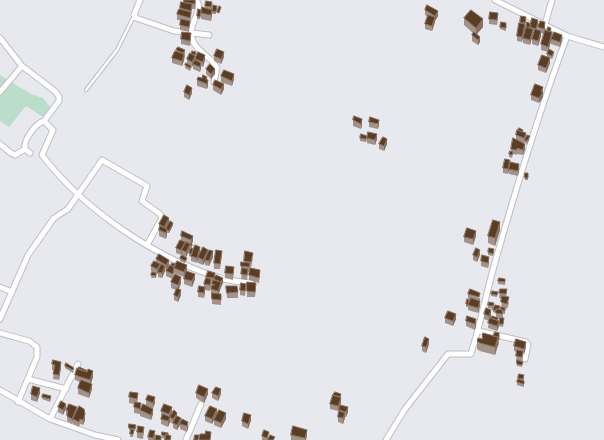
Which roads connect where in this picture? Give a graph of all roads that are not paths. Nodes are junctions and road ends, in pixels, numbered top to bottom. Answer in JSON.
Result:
{"nodes":[{"id":1,"x":140,"y":0,"type":"edge"},
{"id":2,"x":196,"y":0,"type":"edge"},
{"id":3,"x":495,"y":0,"type":"edge"},
{"id":4,"x":552,"y":0,"type":"edge"},
{"id":5,"x":134,"y":15,"type":"junction"},
{"id":6,"x":545,"y":24,"type":"junction"},
{"id":7,"x":191,"y":33,"type":"junction"},
{"id":8,"x":209,"y":35,"type":"dead end"},
{"id":9,"x":566,"y":36,"type":"junction"},
{"id":10,"x":0,"y":38,"type":"edge"},
{"id":11,"x":604,"y":47,"type":"edge"},
{"id":12,"x":22,"y":66,"type":"junction"},
{"id":13,"x":214,"y":82,"type":"edge"},
{"id":14,"x":86,"y":90,"type":"dead end"},
{"id":15,"x":0,"y":92,"type":"edge"},
{"id":16,"x":44,"y":121,"type":"junction"},
{"id":17,"x":0,"y":144,"type":"edge"},
{"id":18,"x":25,"y":149,"type":"junction"},
{"id":19,"x":30,"y":153,"type":"dead end"},
{"id":20,"x":79,"y":194,"type":"junction"},
{"id":21,"x":147,"y":245,"type":"junction"},
{"id":22,"x":251,"y":283,"type":"edge"},
{"id":23,"x":0,"y":287,"type":"edge"},
{"id":24,"x":12,"y":292,"type":"junction"},
{"id":25,"x":0,"y":319,"type":"edge"},
{"id":26,"x":479,"y":331,"type":"junction"},
{"id":27,"x":0,"y":333,"type":"edge"},
{"id":28,"x":525,"y":359,"type":"dead end"},
{"id":29,"x":78,"y":364,"type":"dead end"},
{"id":30,"x":28,"y":379,"type":"junction"},
{"id":31,"x":66,"y":389,"type":"junction"},
{"id":32,"x":0,"y":390,"type":"edge"},
{"id":33,"x":18,"y":402,"type":"junction"},
{"id":34,"x":201,"y":404,"type":"dead end"},
{"id":35,"x":50,"y":419,"type":"junction"},
{"id":36,"x":111,"y":439,"type":"edge"},
{"id":37,"x":118,"y":440,"type":"edge"},
{"id":38,"x":186,"y":440,"type":"edge"},
{"id":39,"x":386,"y":440,"type":"edge"}],
"edges":[{"from":1,"to":5,"type":"street"},
{"from":2,"to":7,"type":"street"},
{"from":3,"to":6,"type":"street"},
{"from":4,"to":6,"type":"street"},
{"from":5,"to":7,"type":"street"},
{"from":5,"to":14,"type":"lane"},
{"from":6,"to":9,"type":"street"},
{"from":7,"to":8,"type":"street"},
{"from":7,"to":13,"type":"street"},
{"from":9,"to":11,"type":"street"},
{"from":9,"to":26,"type":"street"},
{"from":10,"to":12,"type":"street"},
{"from":12,"to":15,"type":"street"},
{"from":12,"to":16,"type":"street"},
{"from":16,"to":18,"type":"street"},
{"from":16,"to":20,"type":"street"},
{"from":17,"to":18,"type":"street"},
{"from":18,"to":19,"type":"street"},
{"from":20,"to":21,"type":"street"},
{"from":20,"to":21,"type":"street"},
{"from":20,"to":24,"type":"street"},
{"from":21,"to":22,"type":"street"},
{"from":23,"to":24,"type":"street"},
{"from":24,"to":25,"type":"street"},
{"from":26,"to":28,"type":"street"},
{"from":26,"to":39,"type":"street"},
{"from":27,"to":30,"type":"street"},
{"from":29,"to":31,"type":"street"},
{"from":30,"to":31,"type":"street"},
{"from":30,"to":33,"type":"street"},
{"from":31,"to":35,"type":"street"},
{"from":32,"to":33,"type":"street"},
{"from":33,"to":35,"type":"street"},
{"from":34,"to":38,"type":"street"},
{"from":35,"to":36,"type":"street"},
{"from":36,"to":37,"type":"street"}]}
